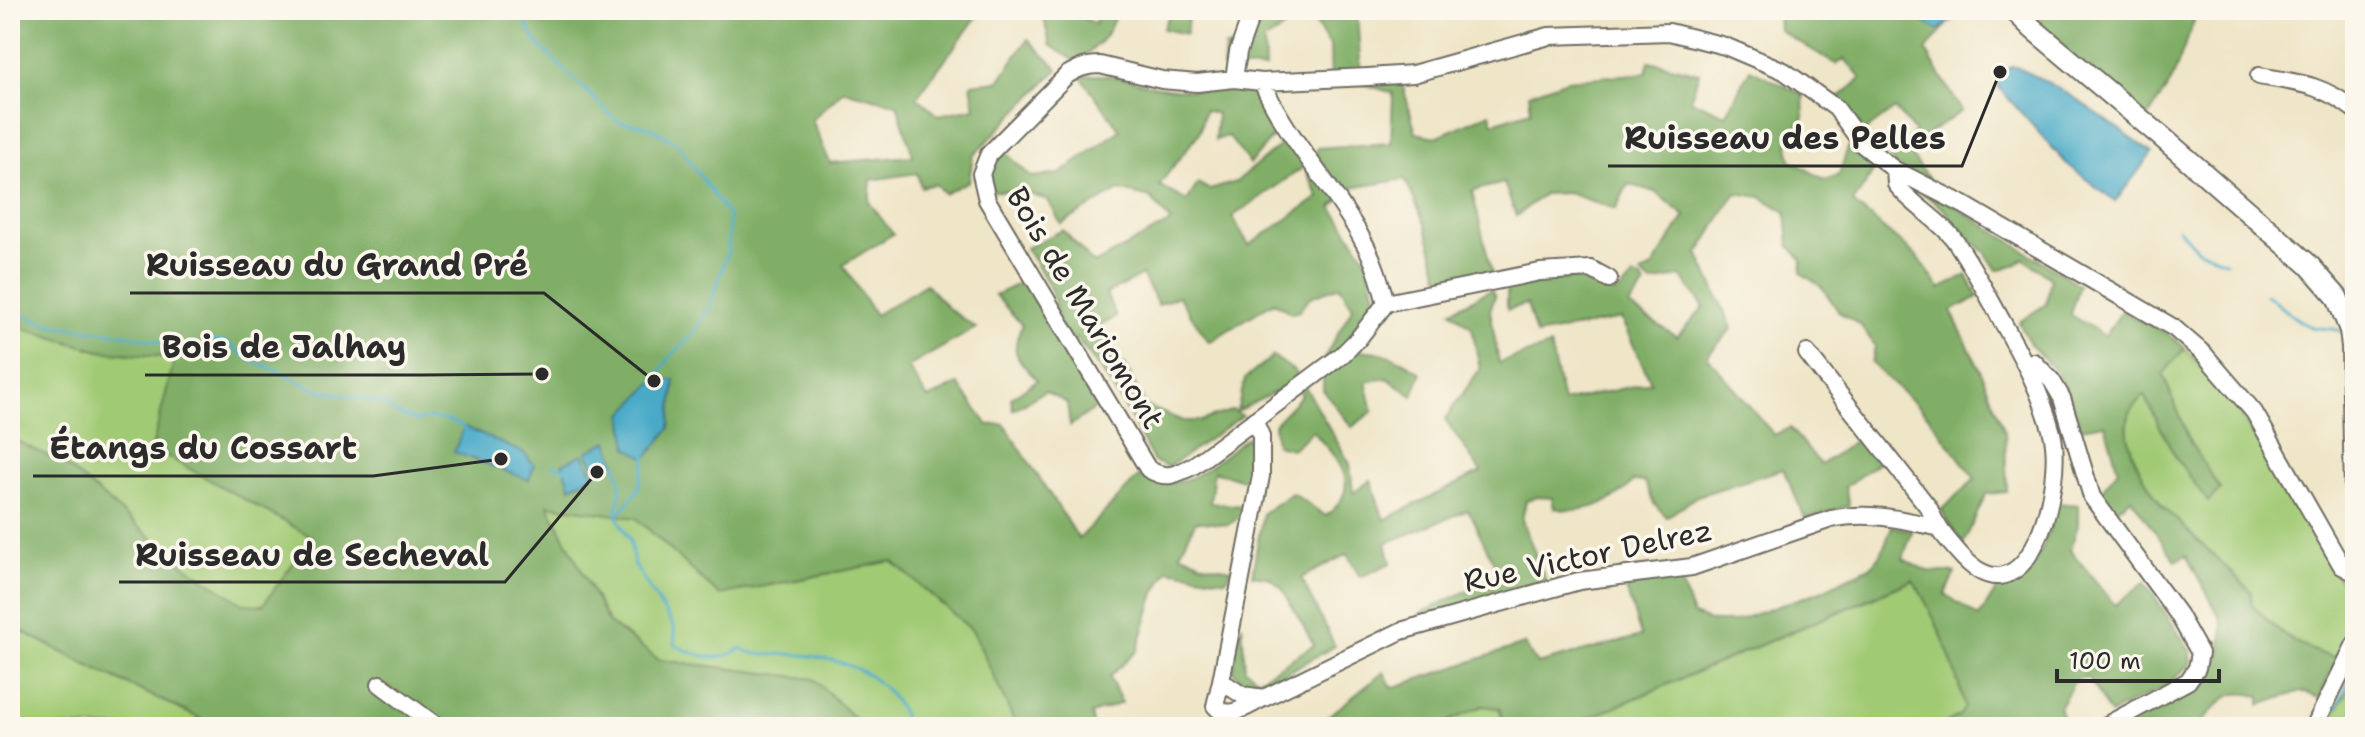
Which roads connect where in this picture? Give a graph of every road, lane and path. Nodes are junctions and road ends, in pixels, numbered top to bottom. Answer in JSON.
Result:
{"nodes":[{"id":1,"x":1253,"y":10,"type":"edge"},
{"id":2,"x":2014,"y":10,"type":"edge"},
{"id":3,"x":2259,"y":76,"type":"dead end"},
{"id":4,"x":1234,"y":79,"type":"junction"},
{"id":5,"x":1262,"y":82,"type":"junction"},
{"id":6,"x":2355,"y":110,"type":"edge"},
{"id":7,"x":1895,"y":170,"type":"junction"},
{"id":8,"x":1609,"y":279,"type":"dead end"},
{"id":9,"x":1386,"y":303,"type":"junction"},
{"id":10,"x":2352,"y":335,"type":"edge"},
{"id":11,"x":1807,"y":353,"type":"dead end"},
{"id":12,"x":2025,"y":363,"type":"junction"},
{"id":13,"x":1254,"y":420,"type":"junction"},
{"id":14,"x":2355,"y":493,"type":"edge"},
{"id":15,"x":1936,"y":527,"type":"junction"},
{"id":16,"x":2355,"y":573,"type":"edge"},
{"id":17,"x":2355,"y":644,"type":"edge"},
{"id":18,"x":1221,"y":681,"type":"junction"},
{"id":19,"x":380,"y":684,"type":"dead end"},
{"id":20,"x":1264,"y":698,"type":"junction"},
{"id":21,"x":438,"y":727,"type":"edge"},
{"id":22,"x":2103,"y":727,"type":"edge"},
{"id":23,"x":2314,"y":727,"type":"edge"}],
"edges":[{"from":1,"to":4,"type":"street"},
{"from":2,"to":10,"type":"main road"},
{"from":3,"to":6,"type":"street"},
{"from":4,"to":5,"type":"street","name":"Bois de Mariomont"},
{"from":4,"to":13,"type":"street","name":"Bois de Mariomont"},
{"from":5,"to":7,"type":"street","name":"Bois de Mariomont"},
{"from":5,"to":9,"type":"street"},
{"from":7,"to":12,"type":"street"},
{"from":7,"to":16,"type":"street","name":"Bois de Mariomont"},
{"from":8,"to":9,"type":"street"},
{"from":9,"to":13,"type":"street","name":"Bois de Mariomont"},
{"from":10,"to":14,"type":"main road"},
{"from":11,"to":15,"type":"street"},
{"from":12,"to":15,"type":"street"},
{"from":12,"to":22,"type":"street"},
{"from":13,"to":18,"type":"street","name":"Rue Victor Delrez"},
{"from":15,"to":20,"type":"street","name":"Rue Victor Delrez"},
{"from":17,"to":23,"type":"street"},
{"from":18,"to":20,"type":"street"},
{"from":18,"to":20,"type":"street","name":"Rue Victor Delrez"},
{"from":19,"to":21,"type":"street"}]}
